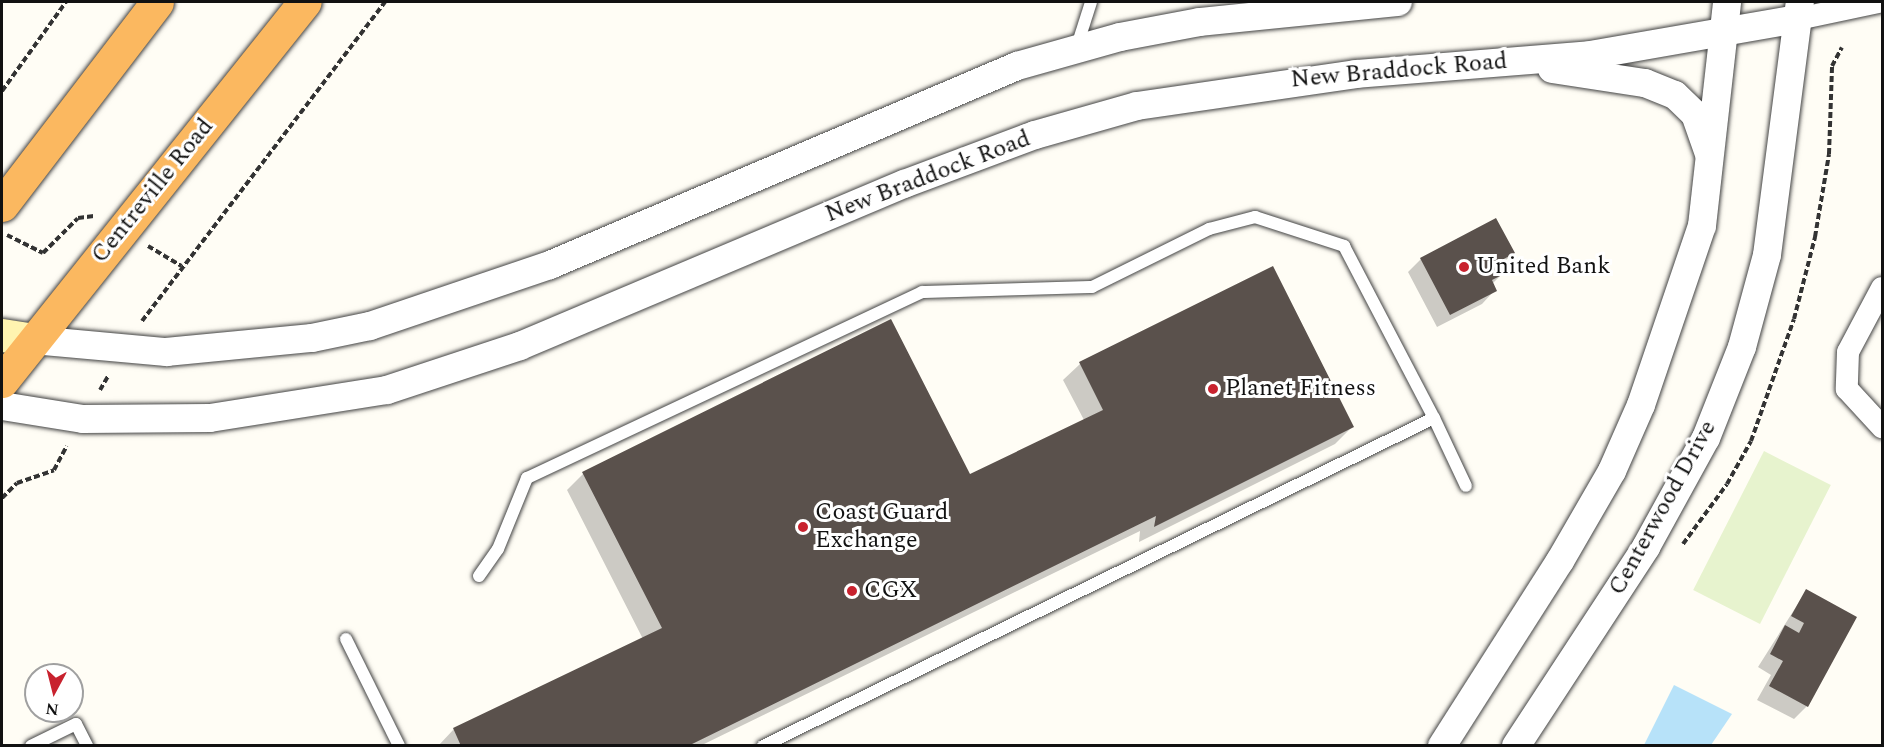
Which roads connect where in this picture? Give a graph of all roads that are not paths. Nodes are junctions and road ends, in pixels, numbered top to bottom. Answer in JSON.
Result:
{"nodes":[{"id":1,"x":157,"y":2,"type":"edge"},
{"id":2,"x":304,"y":2,"type":"edge"},
{"id":3,"x":1091,"y":2,"type":"edge"},
{"id":4,"x":1398,"y":2,"type":"edge"},
{"id":5,"x":1727,"y":2,"type":"edge"},
{"id":6,"x":1878,"y":2,"type":"edge"},
{"id":7,"x":1799,"y":10,"type":"edge"},
{"id":8,"x":1724,"y":34,"type":"junction"},
{"id":9,"x":1076,"y":48,"type":"junction"},
{"id":10,"x":1503,"y":61,"type":"junction"},
{"id":11,"x":1711,"y":171,"type":"junction"},
{"id":12,"x":2,"y":205,"type":"edge"},
{"id":13,"x":1882,"y":288,"type":"edge"},
{"id":14,"x":2,"y":335,"type":"edge"},
{"id":15,"x":33,"y":340,"type":"junction"},
{"id":16,"x":2,"y":381,"type":"edge"},
{"id":17,"x":2,"y":406,"type":"edge"},
{"id":18,"x":1434,"y":418,"type":"junction"},
{"id":19,"x":1882,"y":427,"type":"edge"},
{"id":20,"x":1466,"y":486,"type":"dead end"},
{"id":21,"x":479,"y":576,"type":"dead end"},
{"id":22,"x":346,"y":639,"type":"dead end"},
{"id":23,"x":31,"y":746,"type":"edge"},
{"id":24,"x":87,"y":746,"type":"edge"},
{"id":25,"x":399,"y":746,"type":"edge"},
{"id":26,"x":764,"y":746,"type":"edge"},
{"id":27,"x":1442,"y":746,"type":"edge"},
{"id":28,"x":1516,"y":746,"type":"edge"}],
"edges":[{"from":1,"to":12,"type":"highway"},
{"from":2,"to":15,"type":"highway","name":"Centreville Road"},
{"from":3,"to":9,"type":"lane"},
{"from":4,"to":9,"type":"street"},
{"from":5,"to":8,"type":"street"},
{"from":6,"to":7,"type":"street","name":"New Braddock Road"},
{"from":7,"to":8,"type":"street","name":"New Braddock Road"},
{"from":7,"to":28,"type":"street","name":"Centerwood Drive"},
{"from":8,"to":10,"type":"street","name":"New Braddock Road"},
{"from":8,"to":11,"type":"street"},
{"from":9,"to":15,"type":"street"},
{"from":10,"to":11,"type":"street"},
{"from":10,"to":17,"type":"street","name":"New Braddock Road"},
{"from":11,"to":27,"type":"street"},
{"from":13,"to":19,"type":"street"},
{"from":14,"to":15,"type":"main road"},
{"from":15,"to":16,"type":"highway","name":"Centreville Road"},
{"from":18,"to":20,"type":"lane"},
{"from":18,"to":21,"type":"lane"},
{"from":18,"to":26,"type":"lane"},
{"from":22,"to":25,"type":"lane"},
{"from":23,"to":24,"type":"lane"}]}
